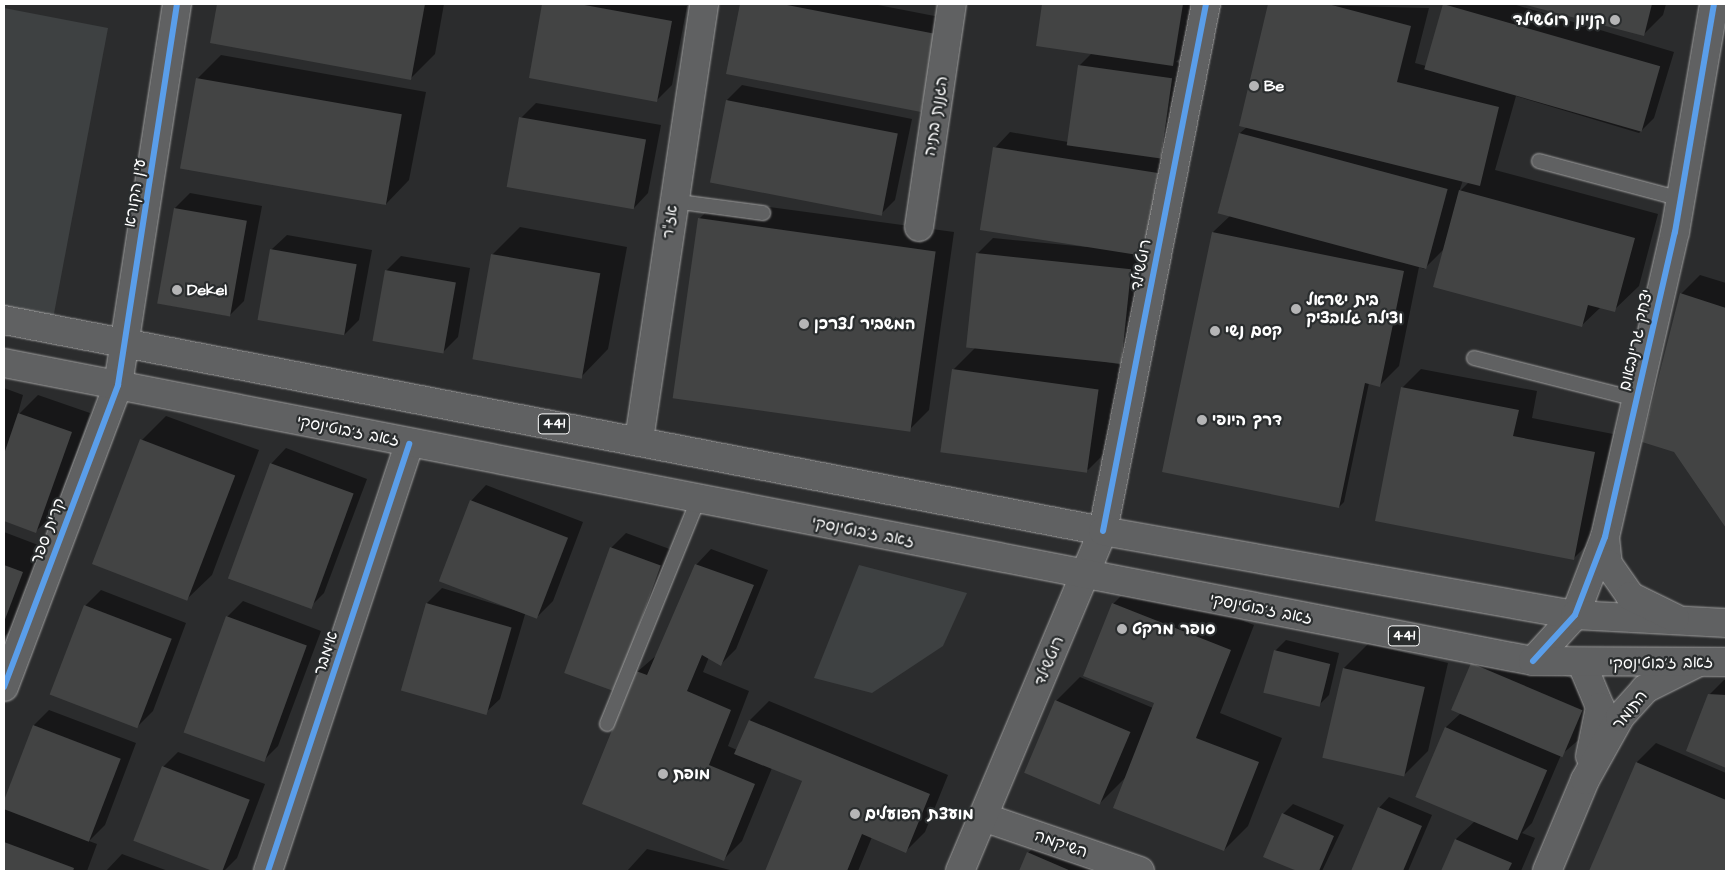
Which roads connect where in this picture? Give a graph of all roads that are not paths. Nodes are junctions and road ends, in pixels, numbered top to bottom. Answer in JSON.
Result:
{"nodes":[{"id":1,"x":177,"y":4,"type":"edge"},
{"id":2,"x":704,"y":4,"type":"edge"},
{"id":3,"x":952,"y":4,"type":"edge"},
{"id":4,"x":1206,"y":4,"type":"edge"},
{"id":5,"x":1718,"y":12,"type":"edge"},
{"id":6,"x":1539,"y":161,"type":"dead end"},
{"id":7,"x":1680,"y":198,"type":"junction"},
{"id":8,"x":673,"y":201,"type":"junction"},
{"id":9,"x":762,"y":213,"type":"dead end"},
{"id":10,"x":919,"y":228,"type":"dead end"},
{"id":11,"x":4,"y":320,"type":"edge"},
{"id":12,"x":126,"y":343,"type":"junction"},
{"id":13,"x":1474,"y":358,"type":"dead end"},
{"id":14,"x":4,"y":363,"type":"edge"},
{"id":15,"x":118,"y":385,"type":"junction"},
{"id":16,"x":1636,"y":399,"type":"junction"},
{"id":17,"x":639,"y":440,"type":"junction"},
{"id":18,"x":409,"y":444,"type":"junction"},
{"id":19,"x":698,"y":500,"type":"junction"},
{"id":20,"x":1103,"y":531,"type":"junction"},
{"id":21,"x":1605,"y":536,"type":"junction"},
{"id":22,"x":1084,"y":576,"type":"junction"},
{"id":23,"x":1575,"y":615,"type":"junction"},
{"id":24,"x":1726,"y":623,"type":"edge"},
{"id":25,"x":1685,"y":624,"type":"junction"},
{"id":26,"x":1533,"y":661,"type":"junction"},
{"id":27,"x":1726,"y":662,"type":"edge"},
{"id":28,"x":1697,"y":663,"type":"junction"},
{"id":29,"x":1582,"y":664,"type":"junction"},
{"id":30,"x":4,"y":687,"type":"edge"},
{"id":31,"x":607,"y":724,"type":"dead end"},
{"id":32,"x":1585,"y":780,"type":"junction"},
{"id":33,"x":983,"y":817,"type":"junction"},
{"id":34,"x":268,"y":871,"type":"edge"},
{"id":35,"x":960,"y":871,"type":"edge"},
{"id":36,"x":1140,"y":871,"type":"edge"},
{"id":37,"x":1547,"y":871,"type":"edge"}],
"edges":[{"from":1,"to":12,"type":"main road","name":"עין הקורא"},
{"from":2,"to":8,"type":"main road","name":"אז\"ר"},
{"from":3,"to":10,"type":"main road","name":"הגננת בתיה"},
{"from":4,"to":20,"type":"main road","name":"רוטשילד"},
{"from":5,"to":7,"type":"main road","name":"יצחק גרינבאום"},
{"from":6,"to":7,"type":"lane"},
{"from":7,"to":16,"type":"main road","name":"יצחק גרינבאום"},
{"from":8,"to":9,"type":"lane"},
{"from":8,"to":17,"type":"main road","name":"אז\"ר"},
{"from":11,"to":12,"type":"main road","number":"441"},
{"from":12,"to":15,"type":"main road","name":"עין הקורא"},
{"from":12,"to":17,"type":"main road","number":"441"},
{"from":13,"to":16,"type":"lane"},
{"from":14,"to":15,"type":"main road","name":"זאב ז'בוטינסקי","number":"441"},
{"from":15,"to":18,"type":"main road","name":"זאב ז'בוטינסקי","number":"441"},
{"from":15,"to":30,"type":"main road","name":"קרית ספר"},
{"from":16,"to":21,"type":"main road","name":"יצחק גרינבאום"},
{"from":17,"to":20,"type":"main road","number":"441"},
{"from":18,"to":19,"type":"main road","name":"זאב ז'בוטינסקי","number":"441"},
{"from":18,"to":34,"type":"main road","name":"אימבר"},
{"from":19,"to":22,"type":"main road","name":"זאב ז'בוטינסקי","number":"441"},
{"from":19,"to":31,"type":"lane"},
{"from":20,"to":22,"type":"main road","name":"רוטשילד"},
{"from":20,"to":23,"type":"main road","number":"441"},
{"from":21,"to":23,"type":"main road","name":"יצחק גרינבאום"},
{"from":21,"to":25,"type":"main road"},
{"from":22,"to":26,"type":"main road","name":"זאב ז'בוטינסקי","number":"441"},
{"from":22,"to":33,"type":"main road","name":"רוטשילד"},
{"from":23,"to":25,"type":"main road","number":"441"},
{"from":23,"to":26,"type":"main road","name":"יצחק גרינבאום"},
{"from":24,"to":25,"type":"main road","number":"441"},
{"from":26,"to":29,"type":"main road","name":"זאב ז'בוטינסקי","number":"441"},
{"from":27,"to":28,"type":"main road","name":"זאב ז'בוטינסקי","number":"441"},
{"from":28,"to":29,"type":"main road","name":"זאב ז'בוטינסקי","number":"441"},
{"from":28,"to":32,"type":"main road","name":"התומר"},
{"from":29,"to":32,"type":"main road","name":"התומר"},
{"from":32,"to":37,"type":"main road","name":"התומר"},
{"from":33,"to":35,"type":"main road","name":"רוטשילד"},
{"from":33,"to":36,"type":"main road","name":"השיקמה"}]}
